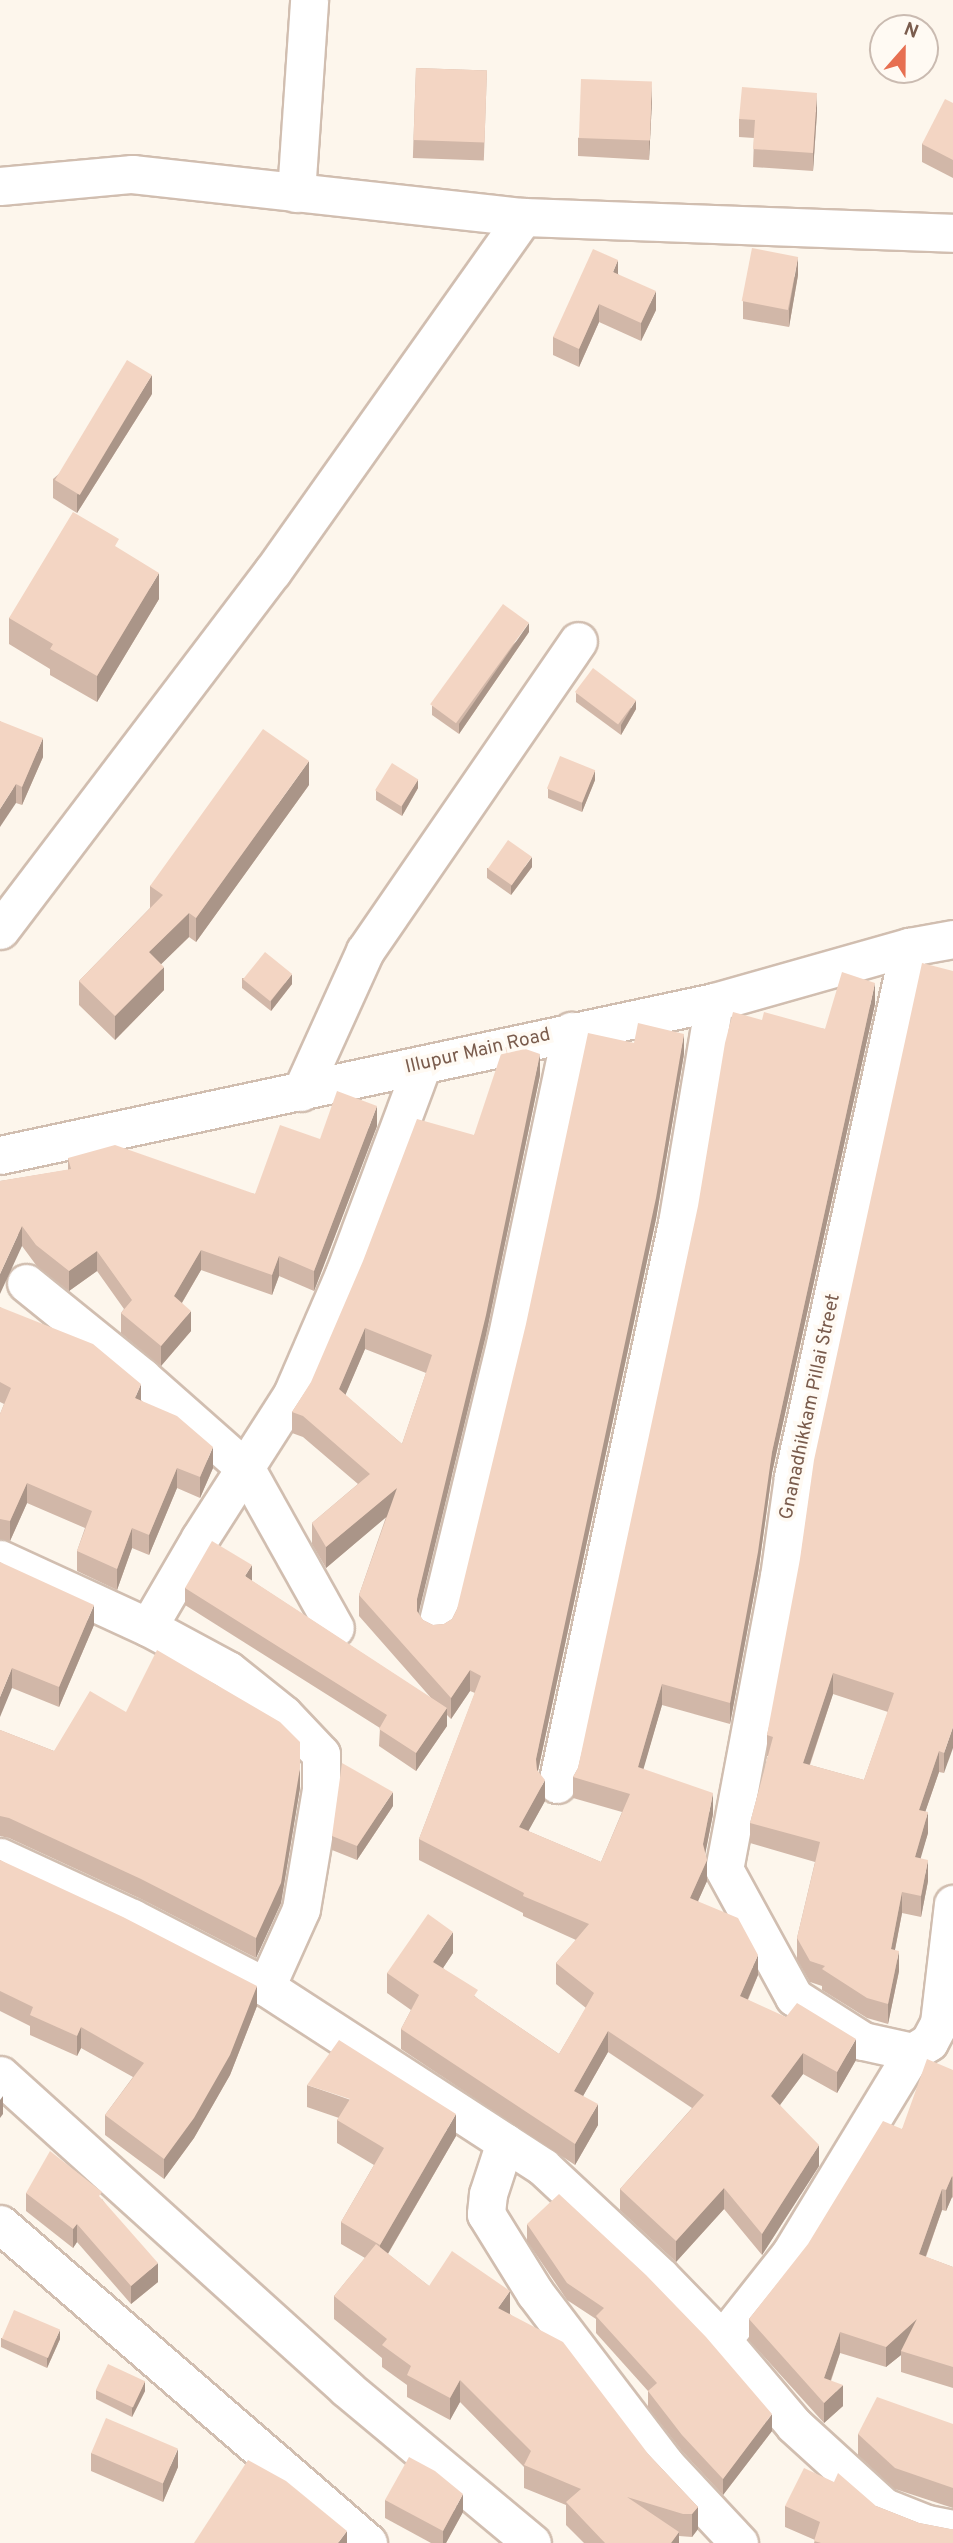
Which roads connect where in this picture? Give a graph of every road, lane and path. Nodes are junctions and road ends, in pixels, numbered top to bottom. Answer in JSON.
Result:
{"nodes":[{"id":1,"x":309,"y":0,"type":"edge"},
{"id":2,"x":0,"y":186,"type":"edge"},
{"id":3,"x":296,"y":193,"type":"junction"},
{"id":4,"x":523,"y":217,"type":"junction"},
{"id":5,"x":953,"y":233,"type":"edge"},
{"id":6,"x":578,"y":641,"type":"dead end"},
{"id":7,"x":0,"y":930,"type":"edge"},
{"id":8,"x":953,"y":939,"type":"edge"},
{"id":9,"x":909,"y":947,"type":"junction"},
{"id":10,"x":714,"y":1002,"type":"junction"},
{"id":11,"x":571,"y":1031,"type":"junction"},
{"id":12,"x":422,"y":1065,"type":"junction"},
{"id":13,"x":302,"y":1092,"type":"junction"},
{"id":14,"x":0,"y":1155,"type":"edge"},
{"id":15,"x":26,"y":1283,"type":"dead end"},
{"id":16,"x":246,"y":1469,"type":"junction"},
{"id":17,"x":0,"y":1559,"type":"edge"},
{"id":18,"x":436,"y":1625,"type":"edge"},
{"id":19,"x":148,"y":1627,"type":"junction"},
{"id":20,"x":335,"y":1628,"type":"dead end"},
{"id":21,"x":557,"y":1784,"type":"dead end"},
{"id":22,"x":0,"y":1857,"type":"edge"},
{"id":23,"x":953,"y":1904,"type":"edge"},
{"id":24,"x":266,"y":1987,"type":"junction"},
{"id":25,"x":913,"y":2052,"type":"junction"},
{"id":26,"x":0,"y":2076,"type":"edge"},
{"id":27,"x":505,"y":2142,"type":"junction"},
{"id":28,"x":0,"y":2224,"type":"edge"},
{"id":29,"x":722,"y":2340,"type":"junction"},
{"id":30,"x":935,"y":2532,"type":"edge"},
{"id":31,"x":368,"y":2543,"type":"edge"},
{"id":32,"x":532,"y":2543,"type":"edge"},
{"id":33,"x":739,"y":2543,"type":"edge"}],
"edges":[{"from":1,"to":3,"type":"street"},
{"from":2,"to":3,"type":"street"},
{"from":3,"to":4,"type":"street"},
{"from":4,"to":5,"type":"street"},
{"from":4,"to":7,"type":"street"},
{"from":6,"to":13,"type":"street"},
{"from":8,"to":9,"type":"street","name":"Illupur Main Road"},
{"from":9,"to":10,"type":"street","name":"Illupur Main Road"},
{"from":9,"to":25,"type":"street","name":"Gnanadhikkam Pillai Street"},
{"from":10,"to":11,"type":"street","name":"Illupur Main Road"},
{"from":10,"to":21,"type":"street"},
{"from":11,"to":12,"type":"street","name":"Illupur Main Road"},
{"from":11,"to":18,"type":"street"},
{"from":12,"to":13,"type":"street","name":"Illupur Main Road"},
{"from":12,"to":16,"type":"street"},
{"from":13,"to":14,"type":"street","name":"Illupur Main Road"},
{"from":15,"to":16,"type":"street"},
{"from":16,"to":19,"type":"street"},
{"from":16,"to":20,"type":"street"},
{"from":17,"to":19,"type":"street"},
{"from":19,"to":24,"type":"street"},
{"from":22,"to":24,"type":"street"},
{"from":23,"to":25,"type":"street"},
{"from":24,"to":27,"type":"street"},
{"from":25,"to":29,"type":"street"},
{"from":26,"to":32,"type":"street"},
{"from":27,"to":29,"type":"street"},
{"from":27,"to":33,"type":"street"},
{"from":28,"to":31,"type":"street"},
{"from":29,"to":30,"type":"street"}]}
